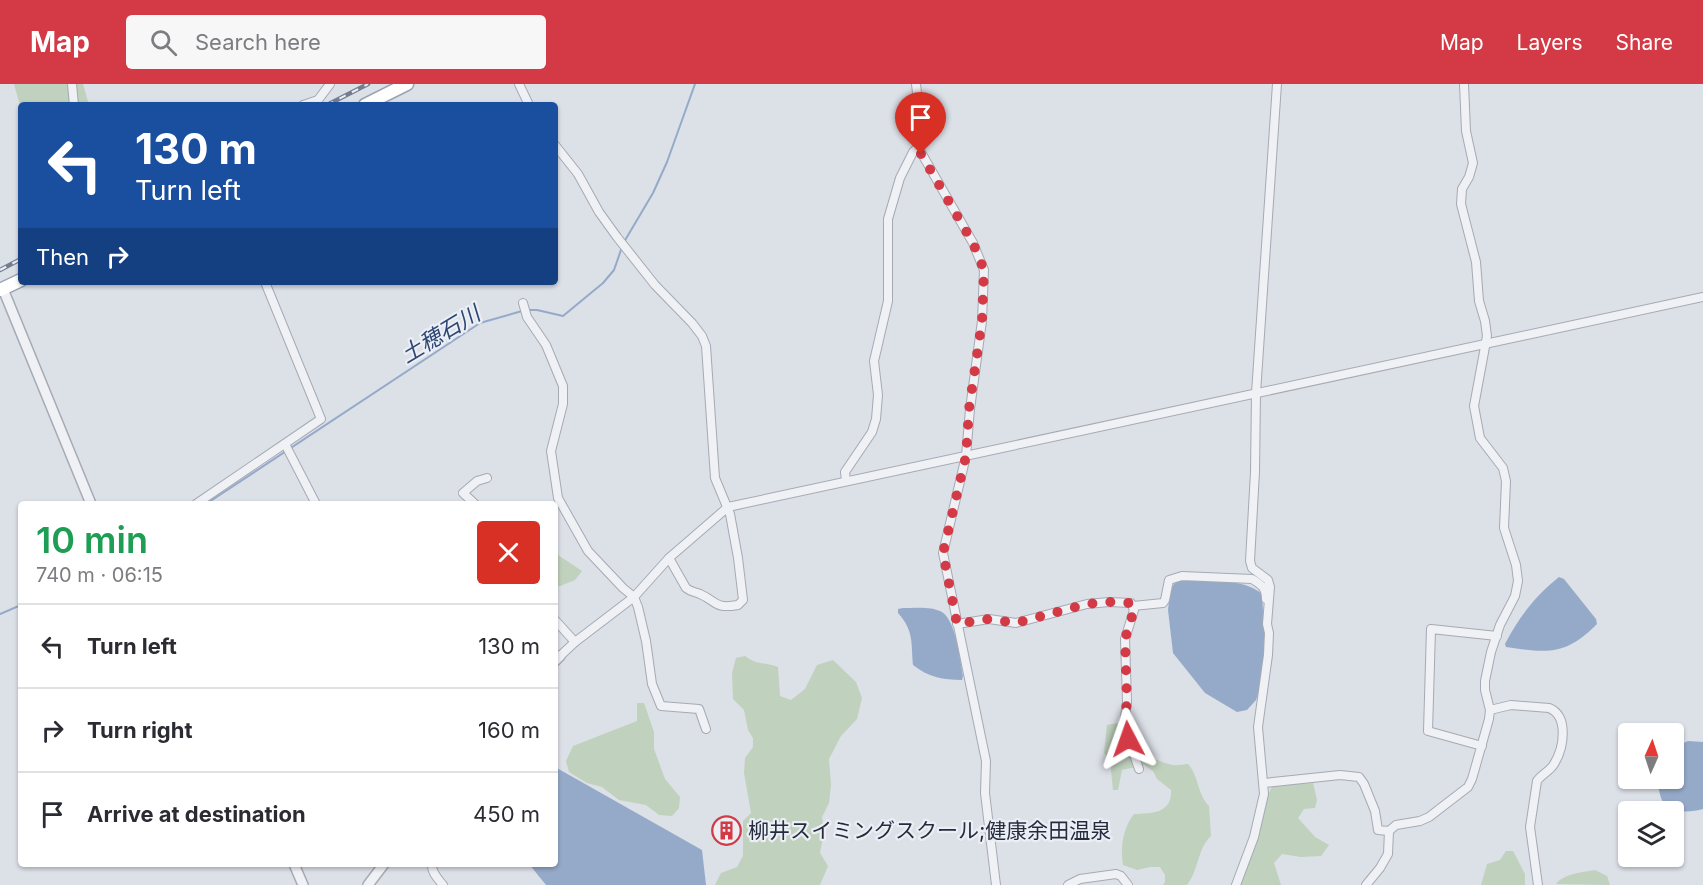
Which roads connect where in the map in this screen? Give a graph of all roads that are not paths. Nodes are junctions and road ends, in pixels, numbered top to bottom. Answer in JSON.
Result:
{"nodes":[{"id":1,"x":72,"y":84,"type":"edge"},
{"id":2,"x":330,"y":84,"type":"edge"},
{"id":3,"x":407,"y":84,"type":"edge"},
{"id":4,"x":519,"y":84,"type":"edge"},
{"id":5,"x":915,"y":84,"type":"edge"},
{"id":6,"x":1277,"y":84,"type":"edge"},
{"id":7,"x":1464,"y":84,"type":"edge"},
{"id":8,"x":74,"y":102,"type":"edge"},
{"id":9,"x":312,"y":102,"type":"edge"},
{"id":10,"x":371,"y":102,"type":"edge"},
{"id":11,"x":528,"y":102,"type":"edge"},
{"id":12,"x":918,"y":147,"type":"junction"},
{"id":13,"x":558,"y":149,"type":"edge"},
{"id":14,"x":18,"y":282,"type":"edge"},
{"id":15,"x":267,"y":285,"type":"edge"},
{"id":16,"x":1,"y":290,"type":"edge"},
{"id":17,"x":1703,"y":297,"type":"edge"},
{"id":18,"x":524,"y":307,"type":"dead end"},
{"id":19,"x":1485,"y":344,"type":"junction"},
{"id":20,"x":1256,"y":393,"type":"junction"},
{"id":21,"x":287,"y":448,"type":"junction"},
{"id":22,"x":966,"y":456,"type":"junction"},
{"id":23,"x":487,"y":478,"type":"dead end"},
{"id":24,"x":846,"y":481,"type":"junction"},
{"id":25,"x":90,"y":501,"type":"edge"},
{"id":26,"x":201,"y":501,"type":"edge"},
{"id":27,"x":314,"y":501,"type":"edge"},
{"id":28,"x":472,"y":501,"type":"edge"},
{"id":29,"x":728,"y":507,"type":"junction"},
{"id":30,"x":669,"y":558,"type":"junction"},
{"id":31,"x":634,"y":597,"type":"junction"},
{"id":32,"x":1269,"y":602,"type":"junction"},
{"id":33,"x":1133,"y":606,"type":"junction"},
{"id":34,"x":558,"y":623,"type":"edge"},
{"id":35,"x":957,"y":624,"type":"junction"},
{"id":36,"x":1497,"y":636,"type":"junction"},
{"id":37,"x":575,"y":642,"type":"junction"},
{"id":38,"x":558,"y":658,"type":"edge"},
{"id":39,"x":1490,"y":710,"type":"junction"},
{"id":40,"x":706,"y":729,"type":"dead end"},
{"id":41,"x":1482,"y":746,"type":"junction"},
{"id":42,"x":1139,"y":769,"type":"dead end"},
{"id":43,"x":1264,"y":783,"type":"junction"},
{"id":44,"x":1389,"y":831,"type":"junction"},
{"id":45,"x":295,"y":867,"type":"edge"},
{"id":46,"x":382,"y":867,"type":"edge"},
{"id":47,"x":433,"y":867,"type":"edge"},
{"id":48,"x":303,"y":885,"type":"edge"},
{"id":49,"x":368,"y":885,"type":"edge"},
{"id":50,"x":443,"y":885,"type":"edge"},
{"id":51,"x":996,"y":885,"type":"edge"},
{"id":52,"x":1068,"y":885,"type":"edge"},
{"id":53,"x":1128,"y":885,"type":"edge"},
{"id":54,"x":1236,"y":885,"type":"edge"},
{"id":55,"x":1366,"y":885,"type":"edge"},
{"id":56,"x":1538,"y":885,"type":"edge"}],
"edges":[{"from":1,"to":8,"type":"street"},
{"from":2,"to":9,"type":"street"},
{"from":3,"to":10,"type":"main road"},
{"from":4,"to":11,"type":"street"},
{"from":5,"to":12,"type":"street"},
{"from":6,"to":20,"type":"street"},
{"from":7,"to":19,"type":"street"},
{"from":12,"to":22,"type":"street"},
{"from":12,"to":24,"type":"street"},
{"from":13,"to":29,"type":"street"},
{"from":14,"to":16,"type":"main road"},
{"from":15,"to":21,"type":"street"},
{"from":16,"to":25,"type":"street"},
{"from":17,"to":19,"type":"street"},
{"from":18,"to":31,"type":"street"},
{"from":19,"to":20,"type":"street"},
{"from":19,"to":36,"type":"street"},
{"from":20,"to":22,"type":"street"},
{"from":20,"to":32,"type":"street"},
{"from":21,"to":26,"type":"street"},
{"from":21,"to":27,"type":"street"},
{"from":22,"to":24,"type":"street"},
{"from":22,"to":35,"type":"street"},
{"from":23,"to":28,"type":"street"},
{"from":24,"to":29,"type":"street"},
{"from":29,"to":30,"type":"street"},
{"from":29,"to":30,"type":"street"},
{"from":30,"to":31,"type":"street"},
{"from":31,"to":37,"type":"street"},
{"from":31,"to":40,"type":"street"},
{"from":32,"to":33,"type":"street"},
{"from":32,"to":43,"type":"street"},
{"from":33,"to":35,"type":"street"},
{"from":33,"to":42,"type":"street"},
{"from":34,"to":37,"type":"street"},
{"from":35,"to":51,"type":"street"},
{"from":36,"to":39,"type":"street"},
{"from":36,"to":41,"type":"street"},
{"from":37,"to":38,"type":"street"},
{"from":39,"to":41,"type":"street"},
{"from":39,"to":56,"type":"street"},
{"from":41,"to":44,"type":"street"},
{"from":43,"to":44,"type":"street"},
{"from":43,"to":54,"type":"street"},
{"from":44,"to":55,"type":"street"},
{"from":45,"to":48,"type":"street"},
{"from":46,"to":49,"type":"street"},
{"from":47,"to":50,"type":"street"},
{"from":52,"to":53,"type":"street"}]}
